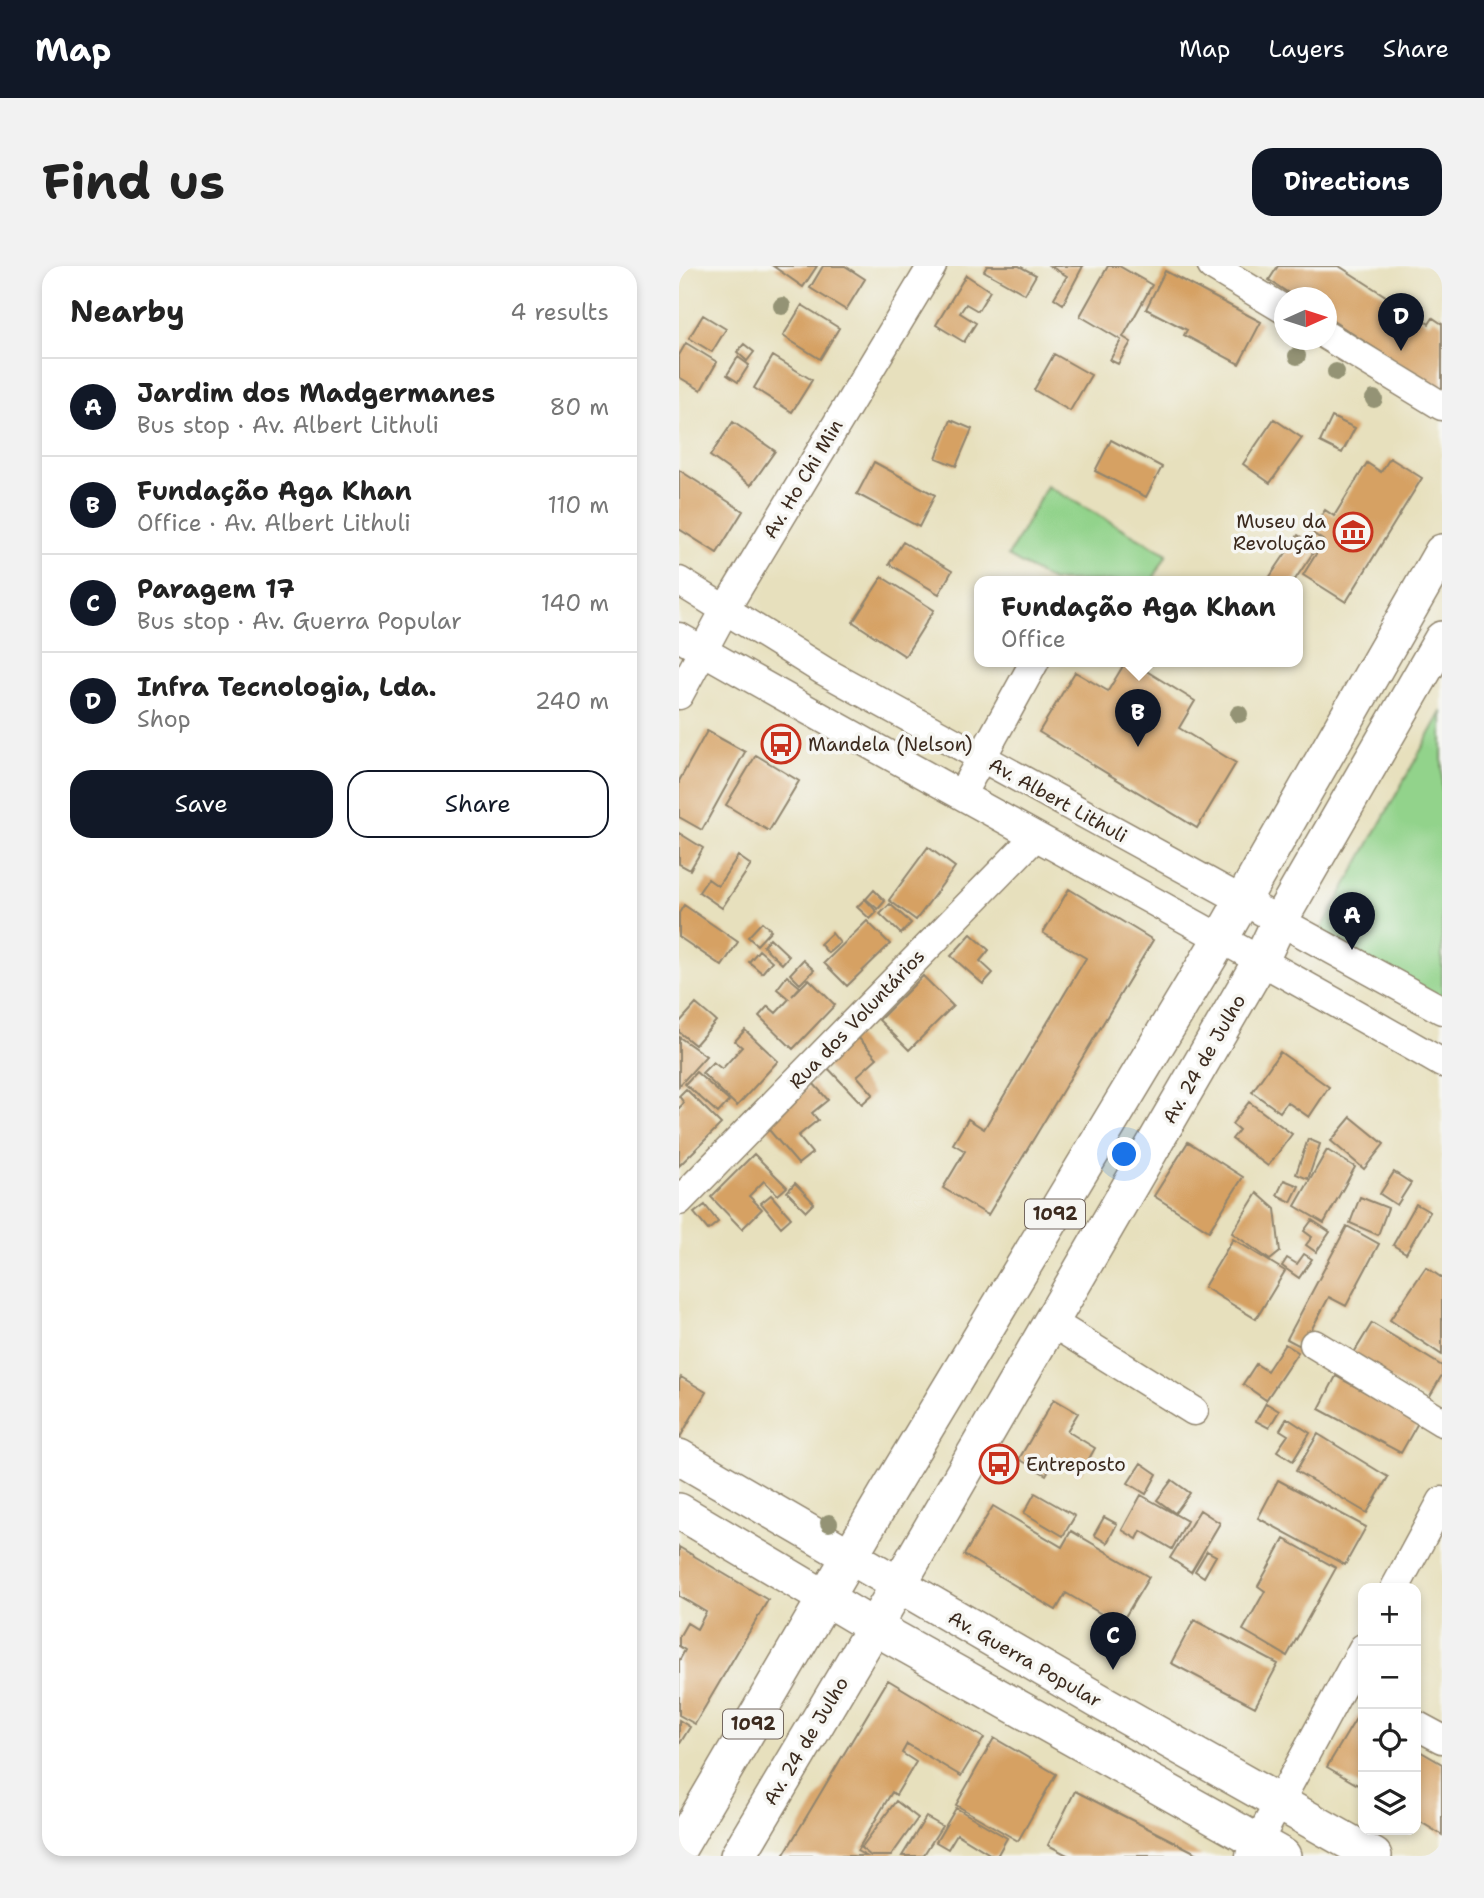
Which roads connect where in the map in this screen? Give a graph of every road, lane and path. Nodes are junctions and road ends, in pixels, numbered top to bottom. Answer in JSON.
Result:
{"nodes":[{"id":1,"x":932,"y":266,"type":"edge"},
{"id":2,"x":1212,"y":266,"type":"edge"},
{"id":3,"x":1246,"y":275,"type":"edge"},
{"id":4,"x":1274,"y":300,"type":"edge"},
{"id":5,"x":1337,"y":342,"type":"edge"},
{"id":6,"x":1442,"y":406,"type":"edge"},
{"id":7,"x":1442,"y":552,"type":"edge"},
{"id":8,"x":679,"y":580,"type":"edge"},
{"id":9,"x":726,"y":608,"type":"junction"},
{"id":10,"x":679,"y":637,"type":"edge"},
{"id":11,"x":1442,"y":639,"type":"edge"},
{"id":12,"x":704,"y":652,"type":"junction"},
{"id":13,"x":1032,"y":667,"type":"edge"},
{"id":14,"x":679,"y":695,"type":"edge"},
{"id":15,"x":982,"y":758,"type":"junction"},
{"id":16,"x":961,"y":795,"type":"junction"},
{"id":17,"x":1035,"y":837,"type":"junction"},
{"id":18,"x":1243,"y":901,"type":"junction"},
{"id":19,"x":1279,"y":922,"type":"junction"},
{"id":20,"x":1221,"y":938,"type":"junction"},
{"id":21,"x":1261,"y":960,"type":"junction"},
{"id":22,"x":1442,"y":1010,"type":"edge"},
{"id":23,"x":1442,"y":1063,"type":"edge"},
{"id":24,"x":679,"y":1201,"type":"edge"},
{"id":25,"x":1051,"y":1322,"type":"junction"},
{"id":26,"x":1314,"y":1344,"type":"dead end"},
{"id":27,"x":1194,"y":1411,"type":"dead end"},
{"id":28,"x":1442,"y":1422,"type":"edge"},
{"id":29,"x":679,"y":1457,"type":"edge"},
{"id":30,"x":1442,"y":1501,"type":"edge"},
{"id":31,"x":679,"y":1511,"type":"edge"},
{"id":32,"x":849,"y":1558,"type":"junction"},
{"id":33,"x":1398,"y":1583,"type":"edge"},
{"id":34,"x":898,"y":1586,"type":"junction"},
{"id":35,"x":826,"y":1599,"type":"junction"},
{"id":36,"x":874,"y":1627,"type":"junction"},
{"id":37,"x":1358,"y":1670,"type":"edge"},
{"id":38,"x":1353,"y":1692,"type":"edge"},
{"id":39,"x":1421,"y":1728,"type":"edge"},
{"id":40,"x":1442,"y":1739,"type":"edge"},
{"id":41,"x":1280,"y":1802,"type":"junction"},
{"id":42,"x":679,"y":1848,"type":"edge"},
{"id":43,"x":1264,"y":1851,"type":"edge"},
{"id":44,"x":738,"y":1856,"type":"edge"},
{"id":45,"x":1374,"y":1856,"type":"edge"}],
"edges":[{"from":1,"to":9,"type":"street","name":"Av. Ho Chi Min"},
{"from":2,"to":3,"type":"street"},
{"from":3,"to":4,"type":"street"},
{"from":5,"to":6,"type":"street"},
{"from":7,"to":18,"type":"main road","number":"1092"},
{"from":8,"to":9,"type":"street","name":"Av. Albert Lithuli"},
{"from":9,"to":12,"type":"street","name":"Av. Ho Chi Min"},
{"from":9,"to":15,"type":"street","name":"Av. Albert Lithuli"},
{"from":10,"to":12,"type":"street"},
{"from":11,"to":19,"type":"main road","name":"Av. 24 de Julho","number":"1092"},
{"from":12,"to":14,"type":"street","name":"Av. Ho Chi Min"},
{"from":12,"to":16,"type":"street"},
{"from":13,"to":15,"type":"street"},
{"from":15,"to":16,"type":"street"},
{"from":15,"to":18,"type":"street","name":"Av. Albert Lithuli"},
{"from":16,"to":17,"type":"street"},
{"from":17,"to":20,"type":"street"},
{"from":17,"to":24,"type":"street","name":"Rua dos Voluntários"},
{"from":18,"to":19,"type":"street","name":"Av. Albert Lithuli"},
{"from":18,"to":20,"type":"main road","number":"1092"},
{"from":19,"to":21,"type":"main road","name":"Av. 24 de Julho","number":"1092"},
{"from":19,"to":22,"type":"street","name":"Av. Albert Lithuli"},
{"from":20,"to":21,"type":"street"},
{"from":20,"to":32,"type":"main road","number":"1092"},
{"from":21,"to":23,"type":"street"},
{"from":21,"to":25,"type":"main road","name":"Av. 24 de Julho","number":"1092"},
{"from":25,"to":27,"type":"street"},
{"from":25,"to":34,"type":"main road","name":"Av. 24 de Julho","number":"1092"},
{"from":26,"to":28,"type":"street"},
{"from":29,"to":32,"type":"main road","name":"Av. Guerra Popular"},
{"from":30,"to":33,"type":"street"},
{"from":31,"to":35,"type":"main road"},
{"from":32,"to":34,"type":"main road","name":"Av. Guerra Popular"},
{"from":32,"to":35,"type":"main road"},
{"from":34,"to":36,"type":"main road","name":"Av. 24 de Julho"},
{"from":34,"to":41,"type":"main road","name":"Av. Guerra Popular"},
{"from":35,"to":36,"type":"main road"},
{"from":35,"to":42,"type":"main road","number":"1092"},
{"from":36,"to":43,"type":"main road"},
{"from":36,"to":44,"type":"main road","name":"Av. 24 de Julho","number":"1092"},
{"from":37,"to":38,"type":"street"},
{"from":38,"to":41,"type":"street"},
{"from":39,"to":40,"type":"street"},
{"from":41,"to":43,"type":"street"},
{"from":41,"to":45,"type":"main road","name":"Av. Guerra Popular"}]}
